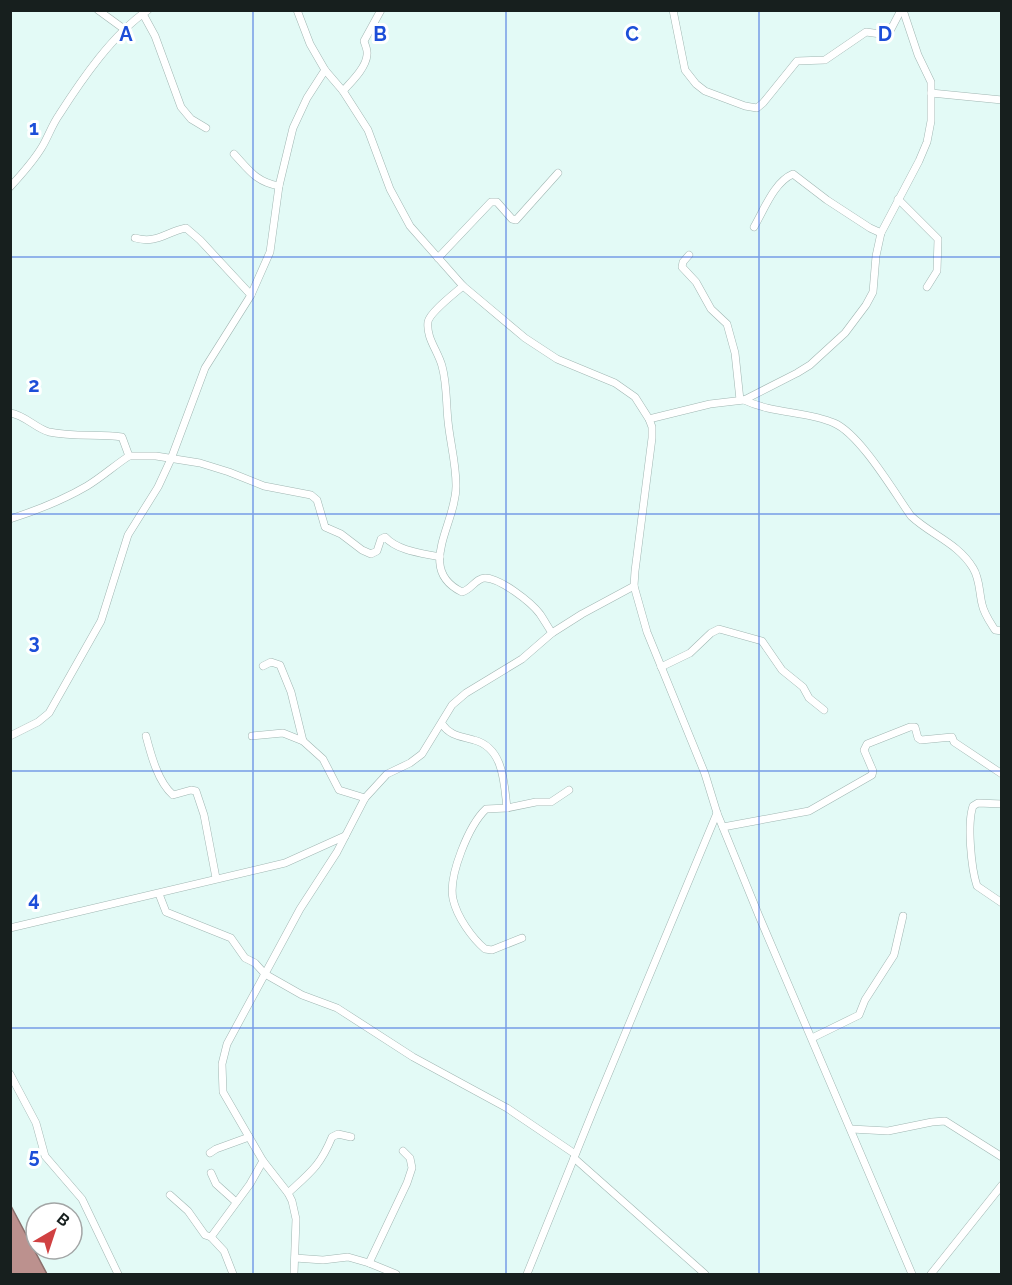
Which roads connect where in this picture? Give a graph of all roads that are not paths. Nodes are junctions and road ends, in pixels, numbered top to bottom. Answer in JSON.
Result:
{"nodes":[{"id":1,"x":98,"y":10,"type":"edge"},
{"id":2,"x":297,"y":10,"type":"edge"},
{"id":3,"x":381,"y":10,"type":"edge"},
{"id":4,"x":673,"y":10,"type":"edge"},
{"id":5,"x":902,"y":10,"type":"edge"},
{"id":6,"x":146,"y":12,"type":"edge"},
{"id":7,"x":124,"y":29,"type":"junction"},
{"id":8,"x":325,"y":70,"type":"junction"},
{"id":9,"x":343,"y":91,"type":"junction"},
{"id":10,"x":931,"y":93,"type":"junction"},
{"id":11,"x":1002,"y":100,"type":"edge"},
{"id":12,"x":206,"y":128,"type":"dead end"},
{"id":13,"x":234,"y":154,"type":"dead end"},
{"id":14,"x":558,"y":173,"type":"dead end"},
{"id":15,"x":279,"y":186,"type":"junction"},
{"id":16,"x":10,"y":187,"type":"edge"},
{"id":17,"x":898,"y":199,"type":"junction"},
{"id":18,"x":754,"y":227,"type":"dead end"},
{"id":19,"x":881,"y":232,"type":"junction"},
{"id":20,"x":135,"y":238,"type":"dead end"},
{"id":21,"x":689,"y":255,"type":"dead end"},
{"id":22,"x":438,"y":258,"type":"junction"},
{"id":23,"x":463,"y":286,"type":"junction"},
{"id":24,"x":927,"y":287,"type":"dead end"},
{"id":25,"x":251,"y":295,"type":"junction"},
{"id":26,"x":742,"y":400,"type":"junction"},
{"id":27,"x":10,"y":413,"type":"edge"},
{"id":28,"x":649,"y":419,"type":"junction"},
{"id":29,"x":129,"y":456,"type":"junction"},
{"id":30,"x":171,"y":459,"type":"junction"},
{"id":31,"x":10,"y":519,"type":"edge"},
{"id":32,"x":440,"y":557,"type":"junction"},
{"id":33,"x":634,"y":586,"type":"junction"},
{"id":34,"x":1002,"y":631,"type":"edge"},
{"id":35,"x":552,"y":633,"type":"junction"},
{"id":36,"x":263,"y":666,"type":"dead end"},
{"id":37,"x":661,"y":667,"type":"junction"},
{"id":38,"x":824,"y":710,"type":"dead end"},
{"id":39,"x":442,"y":724,"type":"junction"},
{"id":40,"x":10,"y":736,"type":"edge"},
{"id":41,"x":146,"y":736,"type":"dead end"},
{"id":42,"x":252,"y":736,"type":"dead end"},
{"id":43,"x":303,"y":741,"type":"junction"},
{"id":44,"x":1002,"y":774,"type":"edge"},
{"id":45,"x":569,"y":790,"type":"dead end"},
{"id":46,"x":365,"y":798,"type":"junction"},
{"id":47,"x":1002,"y":804,"type":"edge"},
{"id":48,"x":507,"y":808,"type":"junction"},
{"id":49,"x":717,"y":813,"type":"junction"},
{"id":50,"x":723,"y":827,"type":"junction"},
{"id":51,"x":345,"y":836,"type":"junction"},
{"id":52,"x":216,"y":878,"type":"junction"},
{"id":53,"x":159,"y":894,"type":"junction"},
{"id":54,"x":1002,"y":903,"type":"edge"},
{"id":55,"x":903,"y":916,"type":"dead end"},
{"id":56,"x":10,"y":928,"type":"edge"},
{"id":57,"x":522,"y":938,"type":"dead end"},
{"id":58,"x":265,"y":974,"type":"junction"},
{"id":59,"x":812,"y":1038,"type":"junction"},
{"id":60,"x":10,"y":1074,"type":"edge"},
{"id":61,"x":852,"y":1129,"type":"junction"},
{"id":62,"x":249,"y":1137,"type":"junction"},
{"id":63,"x":351,"y":1137,"type":"dead end"},
{"id":64,"x":403,"y":1151,"type":"dead end"},
{"id":65,"x":210,"y":1153,"type":"dead end"},
{"id":66,"x":574,"y":1156,"type":"junction"},
{"id":67,"x":1002,"y":1156,"type":"edge"},
{"id":68,"x":262,"y":1161,"type":"junction"},
{"id":69,"x":211,"y":1173,"type":"dead end"},
{"id":70,"x":1002,"y":1185,"type":"edge"},
{"id":71,"x":288,"y":1193,"type":"junction"},
{"id":72,"x":170,"y":1195,"type":"dead end"},
{"id":73,"x":236,"y":1202,"type":"junction"},
{"id":74,"x":211,"y":1237,"type":"junction"},
{"id":75,"x":295,"y":1258,"type":"junction"},
{"id":76,"x":369,"y":1263,"type":"junction"},
{"id":77,"x":118,"y":1275,"type":"edge"},
{"id":78,"x":233,"y":1275,"type":"edge"},
{"id":79,"x":294,"y":1275,"type":"edge"},
{"id":80,"x":396,"y":1275,"type":"edge"},
{"id":81,"x":527,"y":1275,"type":"edge"},
{"id":82,"x":705,"y":1275,"type":"edge"},
{"id":83,"x":912,"y":1275,"type":"edge"},
{"id":84,"x":931,"y":1275,"type":"edge"}],
"edges":[{"from":1,"to":7,"type":"street"},
{"from":2,"to":8,"type":"street"},
{"from":3,"to":9,"type":"street"},
{"from":4,"to":5,"type":"street"},
{"from":5,"to":10,"type":"street"},
{"from":6,"to":7,"type":"street"},
{"from":6,"to":12,"type":"street"},
{"from":7,"to":16,"type":"street"},
{"from":8,"to":9,"type":"street"},
{"from":8,"to":15,"type":"street"},
{"from":9,"to":22,"type":"street"},
{"from":10,"to":11,"type":"street"},
{"from":10,"to":17,"type":"street"},
{"from":13,"to":15,"type":"street"},
{"from":14,"to":22,"type":"street"},
{"from":15,"to":25,"type":"street"},
{"from":17,"to":19,"type":"street"},
{"from":17,"to":24,"type":"street"},
{"from":18,"to":19,"type":"street"},
{"from":19,"to":26,"type":"street"},
{"from":20,"to":25,"type":"street"},
{"from":21,"to":26,"type":"street"},
{"from":22,"to":23,"type":"street"},
{"from":23,"to":28,"type":"street"},
{"from":23,"to":32,"type":"street"},
{"from":25,"to":30,"type":"street"},
{"from":26,"to":28,"type":"street"},
{"from":26,"to":34,"type":"street"},
{"from":27,"to":29,"type":"street"},
{"from":28,"to":33,"type":"street"},
{"from":29,"to":30,"type":"street"},
{"from":29,"to":31,"type":"street"},
{"from":30,"to":32,"type":"street"},
{"from":30,"to":40,"type":"street"},
{"from":32,"to":35,"type":"street"},
{"from":33,"to":35,"type":"street"},
{"from":33,"to":37,"type":"street"},
{"from":35,"to":39,"type":"street"},
{"from":36,"to":43,"type":"street"},
{"from":37,"to":38,"type":"street"},
{"from":37,"to":49,"type":"street"},
{"from":39,"to":46,"type":"street"},
{"from":39,"to":48,"type":"street"},
{"from":41,"to":52,"type":"street"},
{"from":42,"to":43,"type":"street"},
{"from":43,"to":46,"type":"street"},
{"from":44,"to":50,"type":"street"},
{"from":45,"to":48,"type":"street"},
{"from":46,"to":51,"type":"street"},
{"from":47,"to":54,"type":"street"},
{"from":48,"to":57,"type":"street"},
{"from":49,"to":50,"type":"street"},
{"from":49,"to":66,"type":"street"},
{"from":50,"to":59,"type":"street"},
{"from":51,"to":52,"type":"street"},
{"from":51,"to":58,"type":"street"},
{"from":52,"to":53,"type":"street"},
{"from":53,"to":56,"type":"street"},
{"from":53,"to":58,"type":"street"},
{"from":55,"to":59,"type":"street"},
{"from":58,"to":62,"type":"street"},
{"from":58,"to":66,"type":"street"},
{"from":59,"to":61,"type":"street"},
{"from":60,"to":77,"type":"street"},
{"from":61,"to":67,"type":"street"},
{"from":61,"to":83,"type":"street"},
{"from":62,"to":65,"type":"street"},
{"from":62,"to":68,"type":"street"},
{"from":63,"to":71,"type":"street"},
{"from":64,"to":76,"type":"street"},
{"from":66,"to":81,"type":"street"},
{"from":66,"to":82,"type":"street"},
{"from":68,"to":71,"type":"street"},
{"from":68,"to":73,"type":"street"},
{"from":69,"to":73,"type":"street"},
{"from":70,"to":84,"type":"street"},
{"from":71,"to":75,"type":"street"},
{"from":72,"to":74,"type":"street"},
{"from":73,"to":74,"type":"street"},
{"from":74,"to":78,"type":"street"},
{"from":75,"to":76,"type":"street"},
{"from":75,"to":79,"type":"street"},
{"from":76,"to":80,"type":"street"}]}
